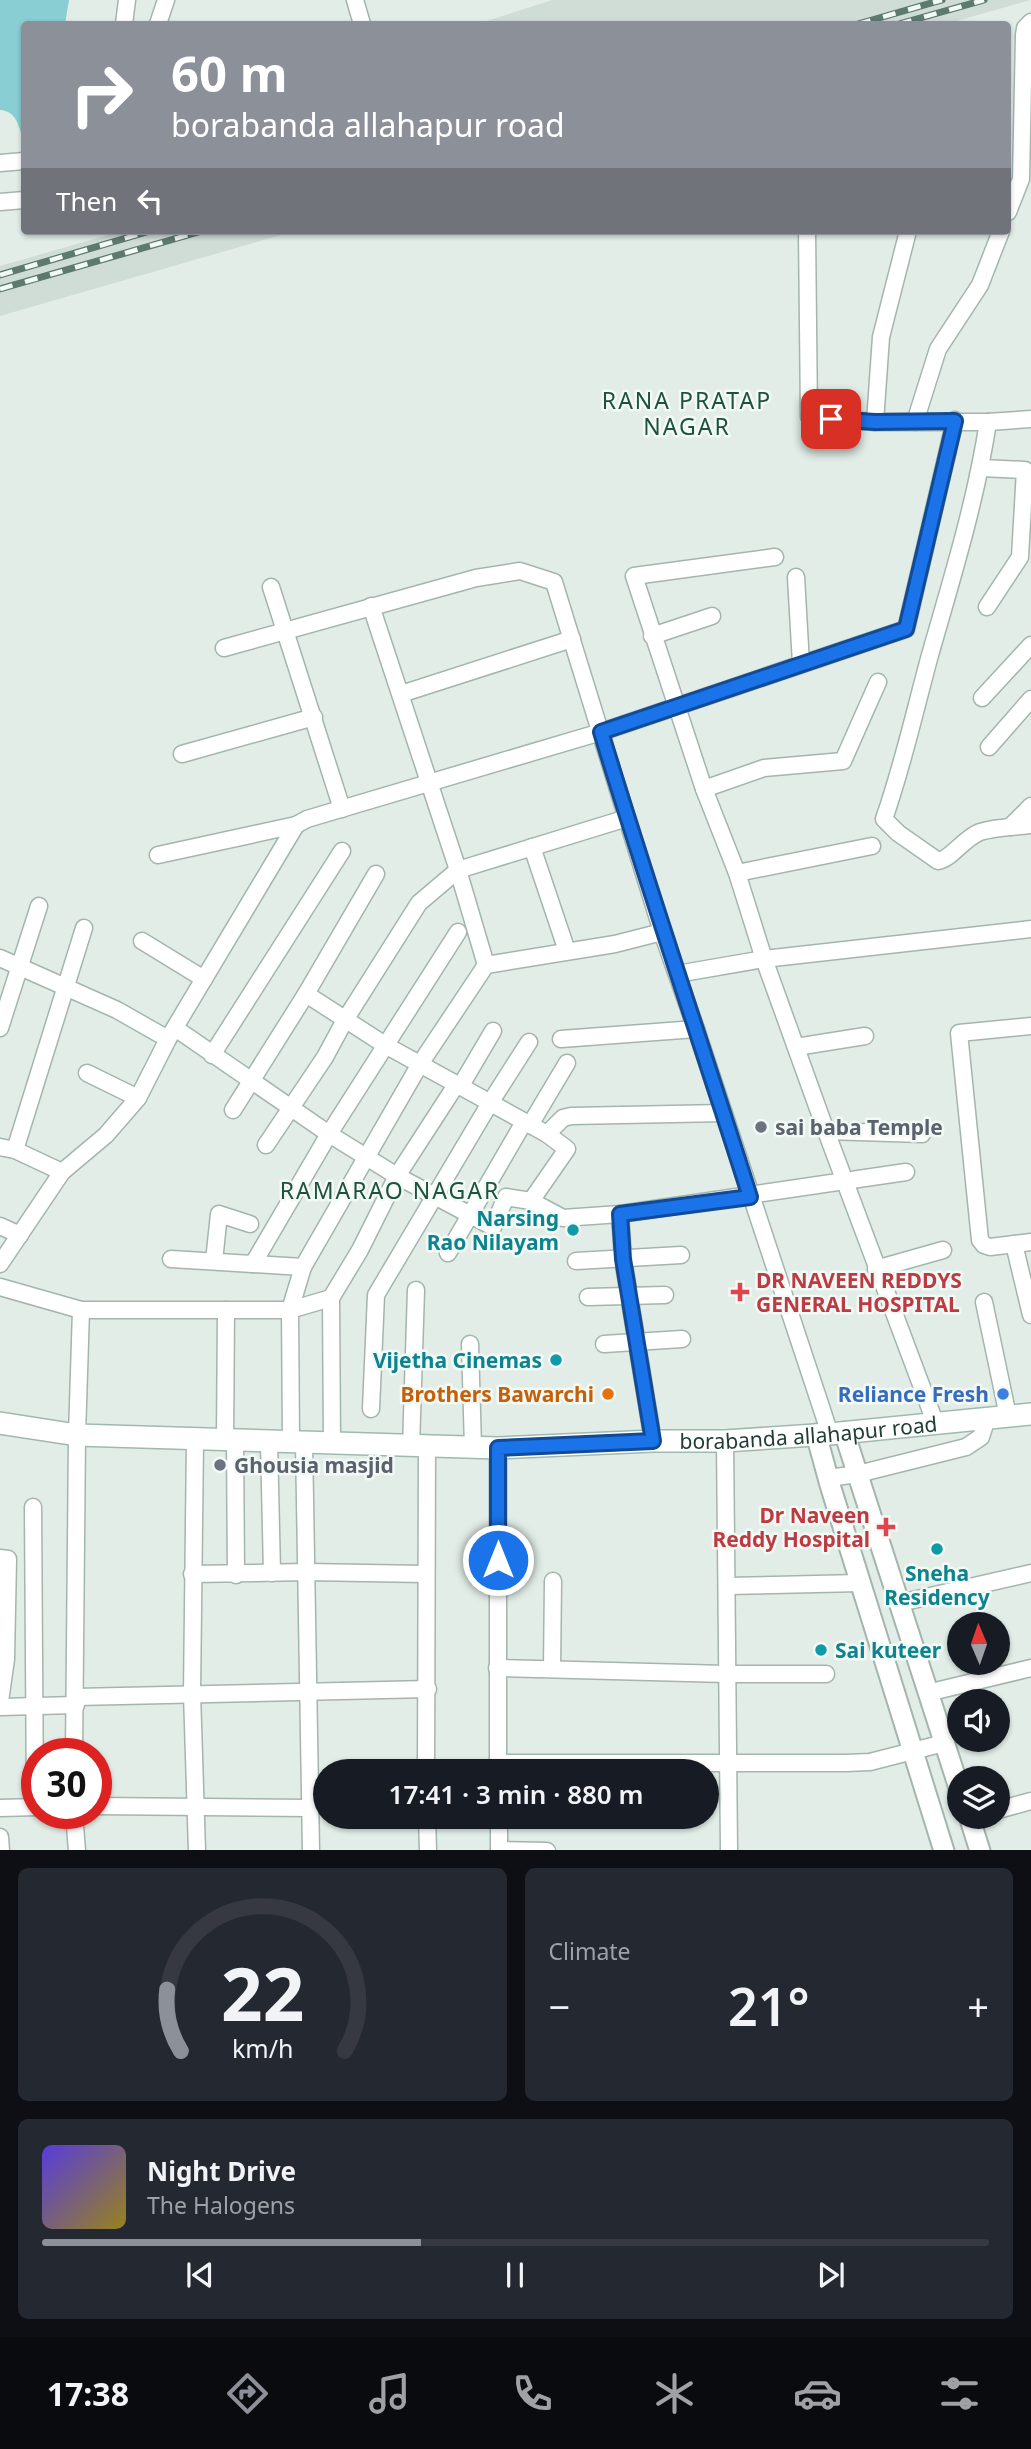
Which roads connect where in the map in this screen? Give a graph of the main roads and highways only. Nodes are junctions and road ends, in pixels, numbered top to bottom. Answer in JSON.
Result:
{"nodes":[{"id":1,"x":1031,"y":1414,"type":"edge"},
{"id":2,"x":0,"y":1423,"type":"edge"}],
"edges":[{"from":1,"to":2,"type":"main road","name":"borabanda allahapur road"}]}
